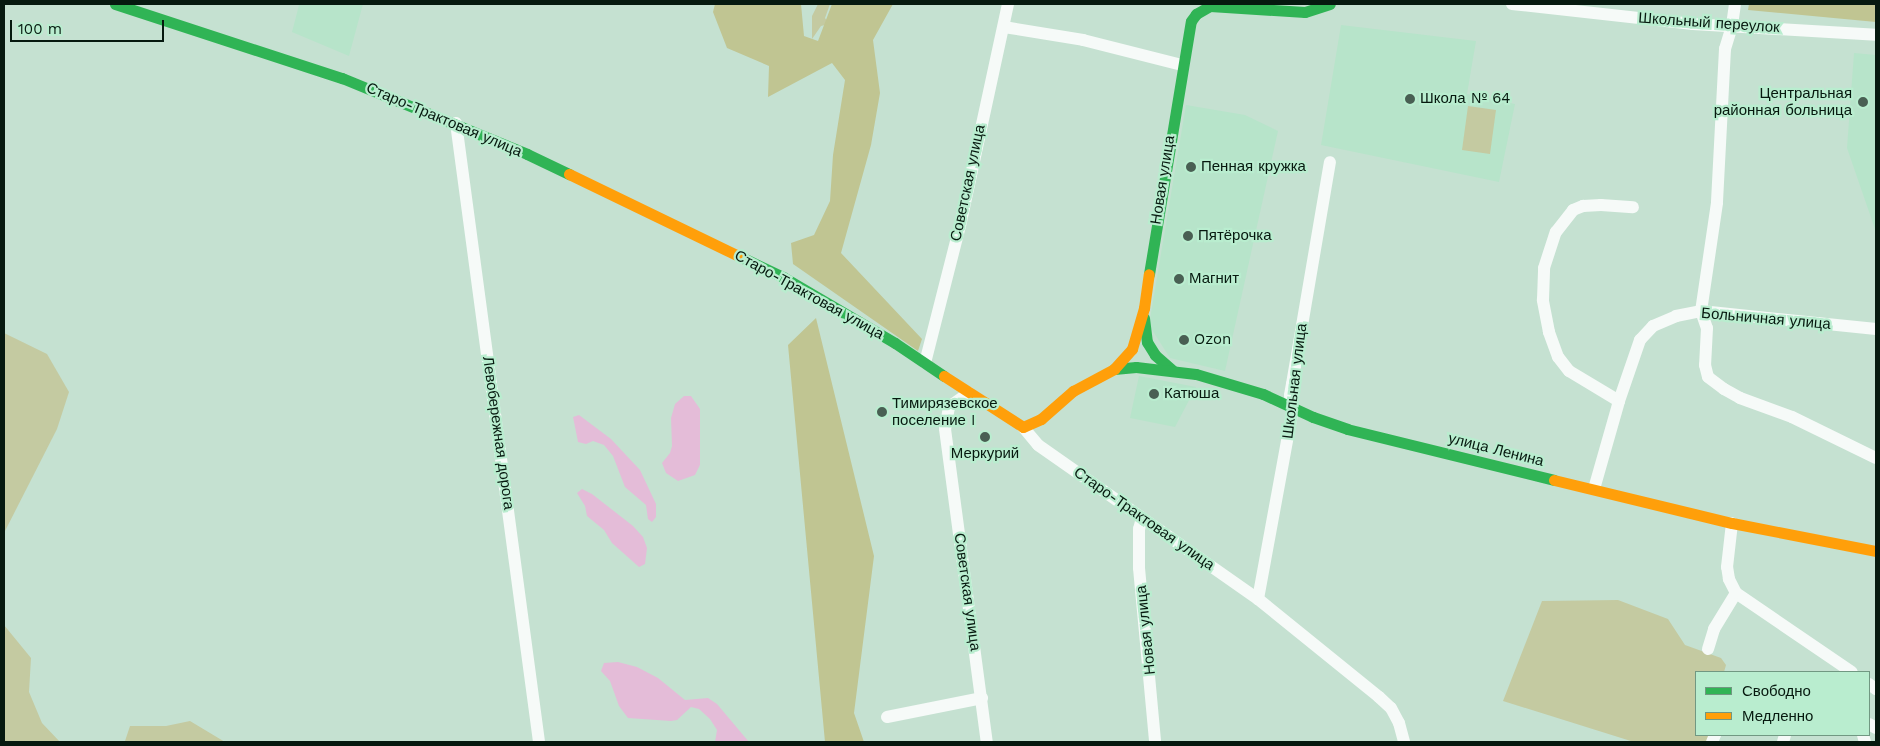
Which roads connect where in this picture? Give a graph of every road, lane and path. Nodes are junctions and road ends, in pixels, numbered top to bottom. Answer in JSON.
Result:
{"nodes":[{"id":1,"x":115,"y":4,"type":"edge"},
{"id":2,"x":1008,"y":4,"type":"edge"},
{"id":3,"x":1194,"y":4,"type":"edge"},
{"id":4,"x":1330,"y":4,"type":"edge"},
{"id":5,"x":1512,"y":4,"type":"edge"},
{"id":6,"x":1735,"y":4,"type":"edge"},
{"id":7,"x":1191,"y":21,"type":"junction"},
{"id":8,"x":1876,"y":24,"type":"edge"},
{"id":9,"x":1732,"y":26,"type":"junction"},
{"id":10,"x":1004,"y":27,"type":"junction"},
{"id":11,"x":1871,"y":35,"type":"edge"},
{"id":12,"x":1182,"y":65,"type":"junction"},
{"id":13,"x":456,"y":124,"type":"junction"},
{"id":14,"x":1330,"y":162,"type":"dead end"},
{"id":15,"x":1634,"y":207,"type":"dead end"},
{"id":16,"x":1144,"y":308,"type":"junction"},
{"id":17,"x":1701,"y":310,"type":"junction"},
{"id":18,"x":1876,"y":329,"type":"edge"},
{"id":19,"x":925,"y":363,"type":"junction"},
{"id":20,"x":1114,"y":368,"type":"junction"},
{"id":21,"x":1172,"y":370,"type":"junction"},
{"id":22,"x":969,"y":393,"type":"junction"},
{"id":23,"x":1619,"y":401,"type":"junction"},
{"id":24,"x":1293,"y":409,"type":"junction"},
{"id":25,"x":1023,"y":427,"type":"junction"},
{"id":26,"x":1876,"y":458,"type":"edge"},
{"id":27,"x":1594,"y":489,"type":"junction"},
{"id":28,"x":1142,"y":518,"type":"junction"},
{"id":29,"x":1732,"y":523,"type":"junction"},
{"id":30,"x":1876,"y":551,"type":"edge"},
{"id":31,"x":1736,"y":593,"type":"junction"},
{"id":32,"x":1258,"y":599,"type":"junction"},
{"id":33,"x":1708,"y":649,"type":"dead end"},
{"id":34,"x":1851,"y":671,"type":"edge"},
{"id":35,"x":982,"y":698,"type":"junction"},
{"id":36,"x":888,"y":716,"type":"dead end"},
{"id":37,"x":539,"y":742,"type":"edge"},
{"id":38,"x":987,"y":742,"type":"edge"},
{"id":39,"x":1155,"y":742,"type":"edge"},
{"id":40,"x":1404,"y":742,"type":"edge"}],
"edges":[{"from":1,"to":13,"type":"street","name":"Старо-Трактовая улица"},
{"from":2,"to":10,"type":"street","name":"Советская улица"},
{"from":3,"to":7,"type":"street"},
{"from":4,"to":7,"type":"street"},
{"from":5,"to":9,"type":"street","name":"Школьный переулок"},
{"from":6,"to":9,"type":"street"},
{"from":7,"to":12,"type":"street","name":"Новая улица"},
{"from":8,"to":11,"type":"street"},
{"from":9,"to":11,"type":"street","name":"Школьный переулок"},
{"from":9,"to":17,"type":"street"},
{"from":10,"to":12,"type":"street"},
{"from":10,"to":19,"type":"street","name":"Советская улица"},
{"from":12,"to":16,"type":"street","name":"Новая улица"},
{"from":13,"to":19,"type":"street","name":"Старо-Трактовая улица"},
{"from":13,"to":37,"type":"street","name":"Левобережная дорога"},
{"from":14,"to":24,"type":"street","name":"Школьная улица"},
{"from":15,"to":23,"type":"street"},
{"from":16,"to":20,"type":"street","name":"Новая улица"},
{"from":16,"to":21,"type":"street"},
{"from":17,"to":18,"type":"street","name":"Больничная улица"},
{"from":17,"to":23,"type":"street","name":"Больничная улица"},
{"from":17,"to":26,"type":"street"},
{"from":19,"to":22,"type":"street","name":"Старо-Трактовая улица"},
{"from":20,"to":21,"type":"street","name":"улица Ленина"},
{"from":20,"to":25,"type":"street","name":"Новая улица"},
{"from":21,"to":24,"type":"street","name":"улица Ленина"},
{"from":22,"to":25,"type":"street","name":"Старо-Трактовая улица"},
{"from":22,"to":35,"type":"street","name":"Советская улица"},
{"from":23,"to":27,"type":"street","name":"Больничная улица"},
{"from":24,"to":27,"type":"street","name":"улица Ленина"},
{"from":24,"to":32,"type":"street","name":"Школьная улица"},
{"from":25,"to":28,"type":"street","name":"Старо-Трактовая улица"},
{"from":27,"to":29,"type":"street","name":"улица Ленина"},
{"from":28,"to":32,"type":"street","name":"Старо-Трактовая улица"},
{"from":28,"to":39,"type":"street","name":"Новая улица"},
{"from":29,"to":30,"type":"street","name":"улица Ленина"},
{"from":29,"to":31,"type":"street"},
{"from":31,"to":33,"type":"street"},
{"from":31,"to":34,"type":"street"},
{"from":32,"to":40,"type":"street","name":"Старо-Трактовая улица"},
{"from":35,"to":36,"type":"street"},
{"from":35,"to":38,"type":"street","name":"Советская улица"}]}
